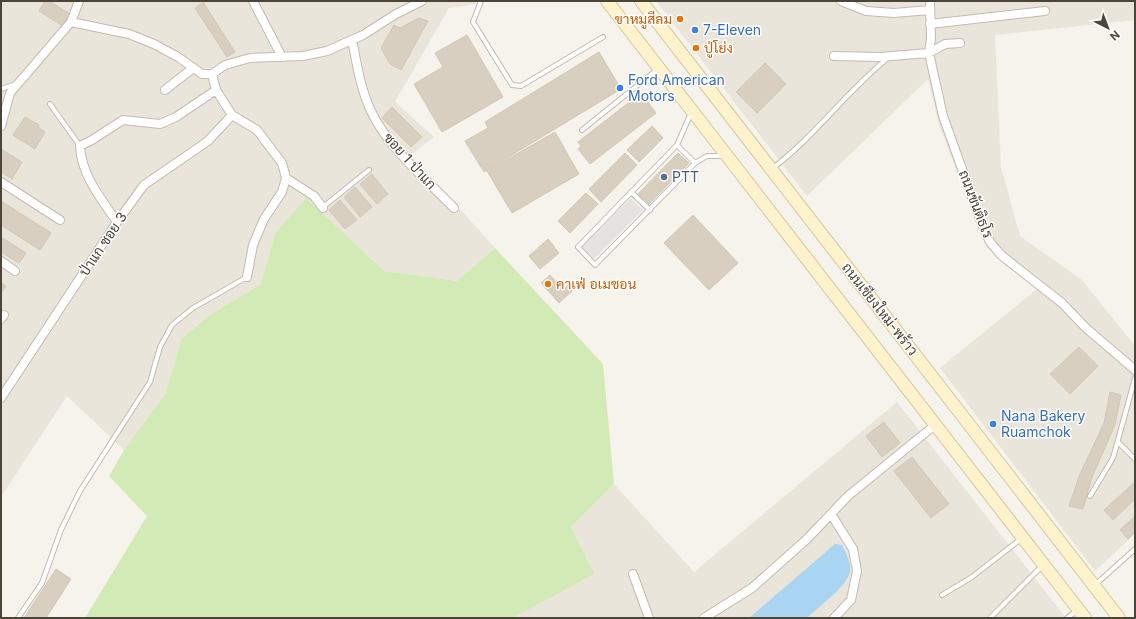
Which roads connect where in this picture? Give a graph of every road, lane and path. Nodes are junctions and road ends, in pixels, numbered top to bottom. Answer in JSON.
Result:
{"nodes":[{"id":1,"x":79,"y":1,"type":"edge"},
{"id":2,"x":253,"y":1,"type":"edge"},
{"id":3,"x":422,"y":1,"type":"edge"},
{"id":4,"x":607,"y":1,"type":"edge"},
{"id":5,"x":641,"y":1,"type":"edge"},
{"id":6,"x":841,"y":1,"type":"edge"},
{"id":7,"x":930,"y":1,"type":"edge"},
{"id":8,"x":483,"y":2,"type":"edge"},
{"id":9,"x":930,"y":10,"type":"junction"},
{"id":10,"x":1045,"y":11,"type":"dead end"},
{"id":11,"x":71,"y":22,"type":"junction"},
{"id":12,"x":930,"y":24,"type":"junction"},
{"id":13,"x":603,"y":37,"type":"dead end"},
{"id":14,"x":352,"y":40,"type":"junction"},
{"id":15,"x":960,"y":43,"type":"dead end"},
{"id":16,"x":929,"y":53,"type":"junction"},
{"id":17,"x":834,"y":56,"type":"dead end"},
{"id":18,"x":891,"y":56,"type":"junction"},
{"id":19,"x":282,"y":57,"type":"junction"},
{"id":20,"x":193,"y":68,"type":"junction"},
{"id":21,"x":659,"y":68,"type":"junction"},
{"id":22,"x":212,"y":74,"type":"junction"},
{"id":23,"x":16,"y":84,"type":"junction"},
{"id":24,"x":1,"y":89,"type":"edge"},
{"id":25,"x":165,"y":90,"type":"dead end"},
{"id":26,"x":216,"y":90,"type":"junction"},
{"id":27,"x":50,"y":104,"type":"dead end"},
{"id":28,"x":692,"y":111,"type":"junction"},
{"id":29,"x":232,"y":115,"type":"junction"},
{"id":30,"x":1,"y":126,"type":"edge"},
{"id":31,"x":582,"y":130,"type":"dead end"},
{"id":32,"x":677,"y":145,"type":"junction"},
{"id":33,"x":80,"y":146,"type":"junction"},
{"id":34,"x":726,"y":156,"type":"junction"},
{"id":35,"x":695,"y":163,"type":"junction"},
{"id":36,"x":771,"y":169,"type":"junction"},
{"id":37,"x":369,"y":170,"type":"dead end"},
{"id":38,"x":286,"y":178,"type":"junction"},
{"id":39,"x":1,"y":182,"type":"edge"},
{"id":40,"x":631,"y":192,"type":"junction"},
{"id":41,"x":323,"y":208,"type":"joint"},
{"id":42,"x":454,"y":208,"type":"dead end"},
{"id":43,"x":650,"y":210,"type":"junction"},
{"id":44,"x":60,"y":220,"type":"dead end"},
{"id":45,"x":117,"y":222,"type":"junction"},
{"id":46,"x":1,"y":262,"type":"edge"},
{"id":47,"x":15,"y":271,"type":"dead end"},
{"id":48,"x":247,"y":277,"type":"joint"},
{"id":49,"x":1135,"y":370,"type":"edge"},
{"id":50,"x":1135,"y":378,"type":"edge"},
{"id":51,"x":1,"y":398,"type":"edge"},
{"id":52,"x":935,"y":425,"type":"junction"},
{"id":53,"x":1118,"y":442,"type":"junction"},
{"id":54,"x":1135,"y":460,"type":"edge"},
{"id":55,"x":1090,"y":496,"type":"dead end"},
{"id":56,"x":831,"y":514,"type":"junction"},
{"id":57,"x":1022,"y":538,"type":"junction"},
{"id":58,"x":1135,"y":549,"type":"edge"},
{"id":59,"x":1044,"y":565,"type":"junction"},
{"id":60,"x":633,"y":574,"type":"dead end"},
{"id":61,"x":1094,"y":586,"type":"junction"},
{"id":62,"x":942,"y":595,"type":"dead end"},
{"id":63,"x":1081,"y":614,"type":"edge"},
{"id":64,"x":18,"y":618,"type":"edge"},
{"id":65,"x":649,"y":618,"type":"edge"},
{"id":66,"x":704,"y":618,"type":"edge"},
{"id":67,"x":834,"y":618,"type":"edge"},
{"id":68,"x":990,"y":618,"type":"edge"},
{"id":69,"x":1067,"y":618,"type":"edge"},
{"id":70,"x":1119,"y":618,"type":"edge"}],
"edges":[{"from":1,"to":11,"type":"street"},
{"from":2,"to":19,"type":"street"},
{"from":3,"to":14,"type":"street"},
{"from":4,"to":21,"type":"main road","name":"ถนนเชียงใหม่-พร้าว"},
{"from":5,"to":36,"type":"main road","name":"ถนนเชียงใหม่-พร้าว"},
{"from":6,"to":9,"type":"street"},
{"from":7,"to":9,"type":"street","name":"ถนนขันติธโร"},
{"from":8,"to":13,"type":"lane"},
{"from":9,"to":12,"type":"street","name":"ถนนขันติธโร"},
{"from":10,"to":12,"type":"street"},
{"from":11,"to":20,"type":"street"},
{"from":11,"to":23,"type":"street"},
{"from":12,"to":16,"type":"street","name":"ถนนขันติธโร"},
{"from":14,"to":19,"type":"street"},
{"from":14,"to":42,"type":"street","name":"ซอย 1 ป่าแก"},
{"from":15,"to":16,"type":"street"},
{"from":16,"to":18,"type":"street"},
{"from":16,"to":49,"type":"street","name":"ถนนขันติธโร"},
{"from":17,"to":18,"type":"street"},
{"from":18,"to":36,"type":"lane"},
{"from":19,"to":22,"type":"street"},
{"from":20,"to":22,"type":"street"},
{"from":20,"to":25,"type":"street"},
{"from":21,"to":28,"type":"main road","name":"ถนนเชียงใหม่-พร้าว"},
{"from":21,"to":31,"type":"lane"},
{"from":22,"to":26,"type":"street"},
{"from":23,"to":24,"type":"lane"},
{"from":23,"to":30,"type":"street"},
{"from":26,"to":29,"type":"street"},
{"from":26,"to":33,"type":"street"},
{"from":27,"to":33,"type":"lane"},
{"from":28,"to":32,"type":"lane"},
{"from":28,"to":34,"type":"main road","name":"ถนนเชียงใหม่-พร้าว"},
{"from":29,"to":38,"type":"street"},
{"from":29,"to":45,"type":"street","name":"ป่าแก ซอย 3"},
{"from":32,"to":35,"type":"lane"},
{"from":32,"to":40,"type":"lane"},
{"from":33,"to":45,"type":"street"},
{"from":34,"to":35,"type":"lane"},
{"from":34,"to":52,"type":"main road","name":"ถนนเชียงใหม่-พร้าว"},
{"from":35,"to":43,"type":"lane"},
{"from":36,"to":61,"type":"main road","name":"ถนนเชียงใหม่-พร้าว"},
{"from":37,"to":41,"type":"lane"},
{"from":38,"to":41,"type":"street"},
{"from":38,"to":48,"type":"street"},
{"from":39,"to":44,"type":"street"},
{"from":40,"to":43,"type":"lane"},
{"from":40,"to":43,"type":"lane"},
{"from":45,"to":51,"type":"street","name":"ป่าแก ซอย 3"},
{"from":46,"to":47,"type":"street"},
{"from":48,"to":64,"type":"lane"},
{"from":50,"to":53,"type":"lane"},
{"from":52,"to":56,"type":"street"},
{"from":52,"to":57,"type":"main road","name":"ถนนเชียงใหม่-พร้าว"},
{"from":53,"to":54,"type":"lane"},
{"from":53,"to":55,"type":"lane"},
{"from":56,"to":66,"type":"street"},
{"from":56,"to":67,"type":"street"},
{"from":57,"to":59,"type":"main road","name":"ถนนเชียงใหม่-พร้าว"},
{"from":57,"to":62,"type":"lane"},
{"from":58,"to":61,"type":"lane"},
{"from":59,"to":63,"type":"main road","name":"ถนนเชียงใหม่-พร้าว"},
{"from":59,"to":68,"type":"lane"},
{"from":60,"to":65,"type":"street"},
{"from":61,"to":70,"type":"main road","name":"ถนนเชียงใหม่-พร้าว"},
{"from":63,"to":69,"type":"lane"}]}
